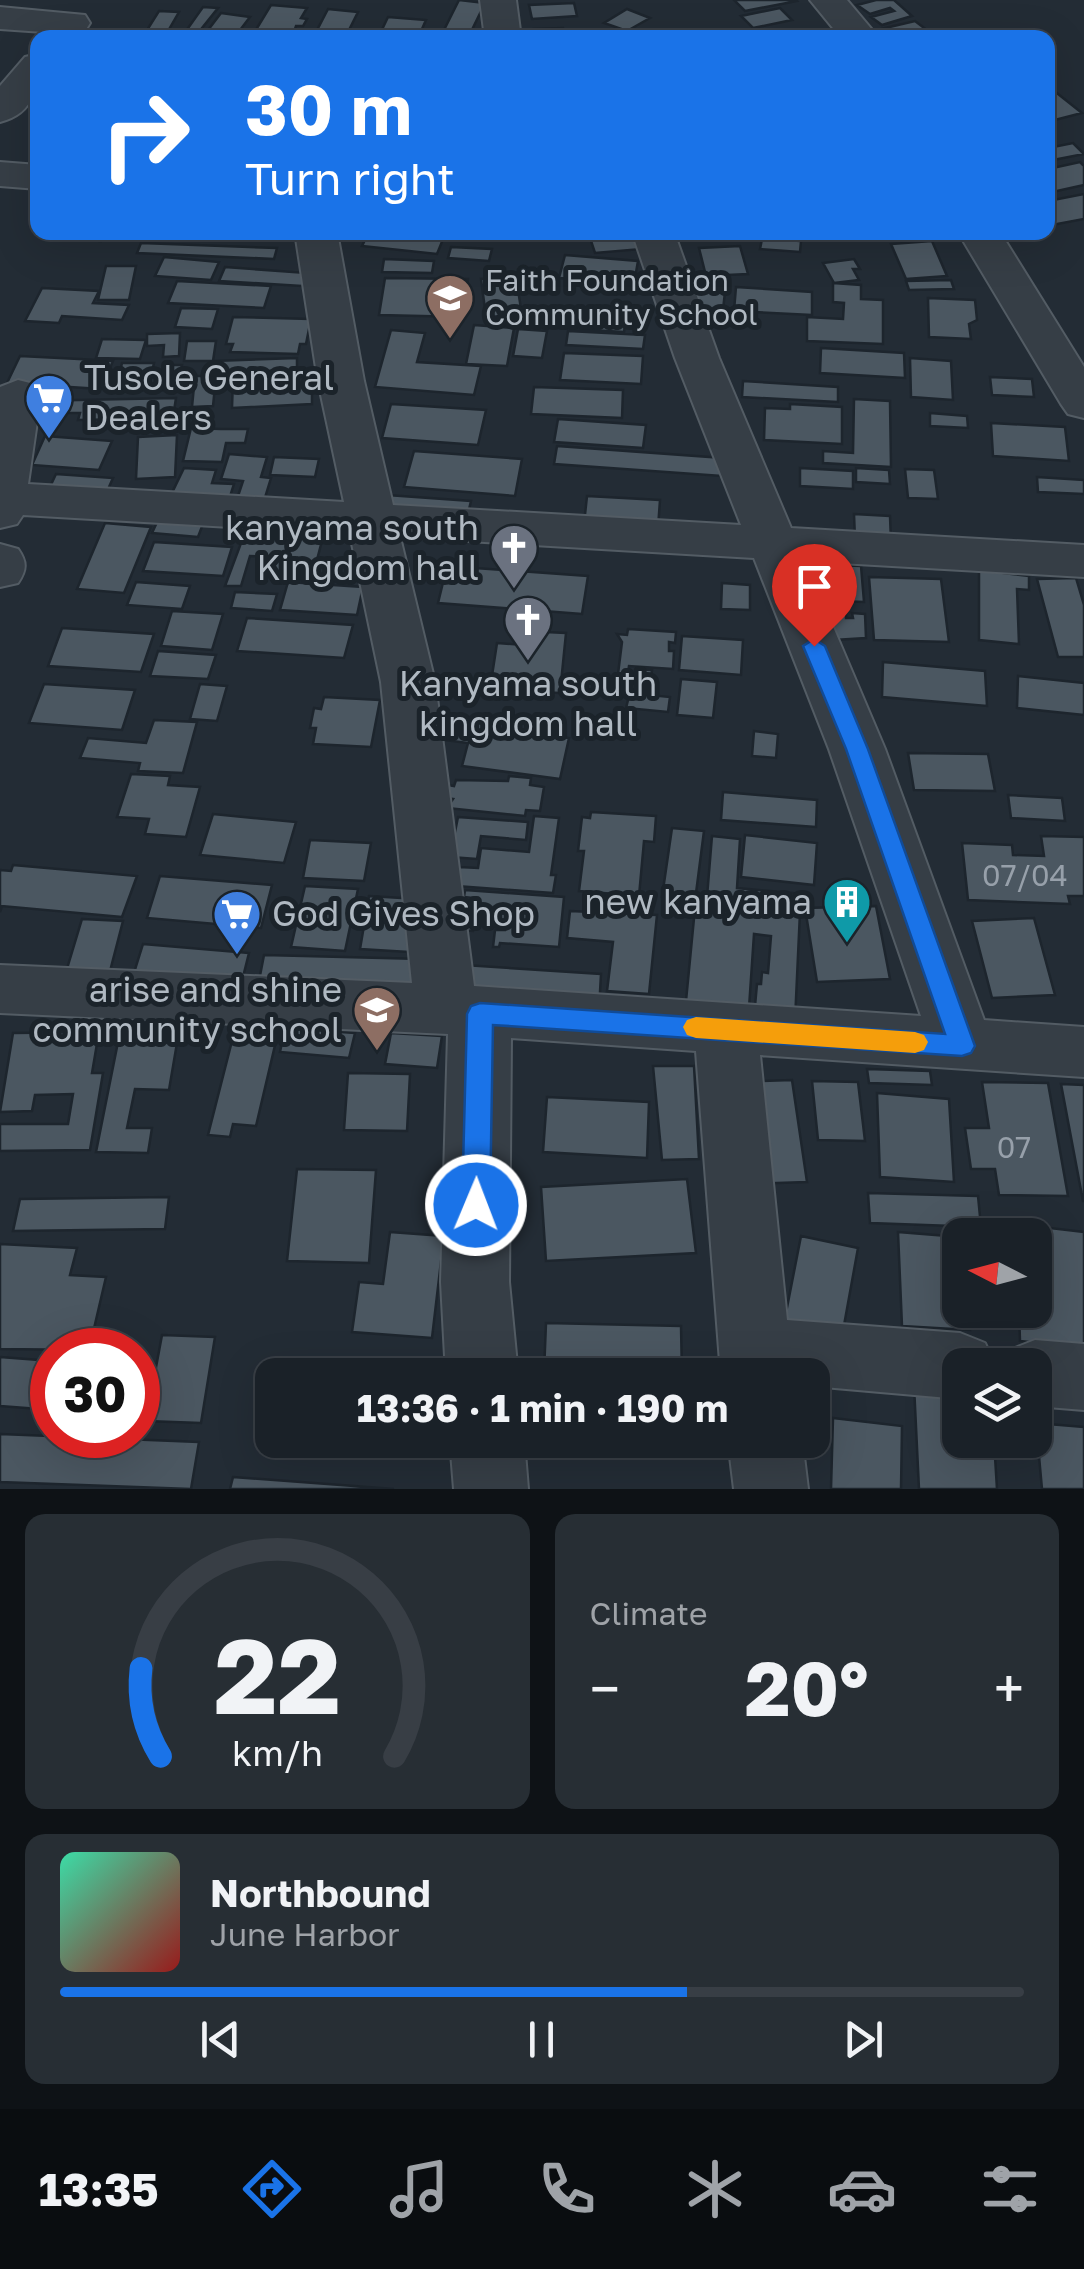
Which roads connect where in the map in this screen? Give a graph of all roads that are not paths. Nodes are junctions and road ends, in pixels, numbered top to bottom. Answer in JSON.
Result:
{"nodes":[{"id":1,"x":498,"y":0,"type":"edge"},
{"id":2,"x":828,"y":0,"type":"edge"},
{"id":3,"x":0,"y":18,"type":"edge"},
{"id":4,"x":75,"y":20,"type":"edge"},
{"id":5,"x":502,"y":30,"type":"edge"},
{"id":6,"x":854,"y":30,"type":"edge"},
{"id":7,"x":30,"y":74,"type":"edge"},
{"id":8,"x":0,"y":110,"type":"edge"},
{"id":9,"x":0,"y":174,"type":"edge"},
{"id":10,"x":30,"y":176,"type":"edge"},
{"id":11,"x":318,"y":240,"type":"edge"},
{"id":12,"x":656,"y":240,"type":"edge"},
{"id":13,"x":984,"y":240,"type":"edge"},
{"id":14,"x":18,"y":394,"type":"dead end"},
{"id":15,"x":1084,"y":404,"type":"edge"},
{"id":16,"x":0,"y":498,"type":"edge"},
{"id":17,"x":0,"y":513,"type":"edge"},
{"id":18,"x":371,"y":522,"type":"junction"},
{"id":19,"x":771,"y":544,"type":"junction"},
{"id":20,"x":0,"y":560,"type":"edge"},
{"id":21,"x":1084,"y":561,"type":"edge"},
{"id":22,"x":0,"y":571,"type":"edge"},
{"id":23,"x":0,"y":991,"type":"edge"},
{"id":24,"x":463,"y":1011,"type":"junction"},
{"id":25,"x":726,"y":1029,"type":"junction"},
{"id":26,"x":962,"y":1046,"type":"junction"},
{"id":27,"x":1084,"y":1052,"type":"edge"},
{"id":28,"x":481,"y":1358,"type":"edge"},
{"id":29,"x":756,"y":1358,"type":"edge"},
{"id":30,"x":830,"y":1363,"type":"edge"},
{"id":31,"x":942,"y":1366,"type":"edge"},
{"id":32,"x":1052,"y":1374,"type":"edge"},
{"id":33,"x":1084,"y":1377,"type":"edge"},
{"id":34,"x":488,"y":1458,"type":"edge"},
{"id":35,"x":767,"y":1458,"type":"edge"},
{"id":36,"x":491,"y":1489,"type":"edge"},
{"id":37,"x":771,"y":1489,"type":"edge"}],
"edges":[{"from":1,"to":5,"type":"street"},
{"from":2,"to":6,"type":"street"},
{"from":3,"to":4,"type":"street"},
{"from":7,"to":8,"type":"street"},
{"from":9,"to":10,"type":"street"},
{"from":11,"to":18,"type":"street"},
{"from":12,"to":19,"type":"street"},
{"from":13,"to":15,"type":"street"},
{"from":14,"to":16,"type":"street"},
{"from":16,"to":17,"type":"street"},
{"from":16,"to":18,"type":"street"},
{"from":18,"to":19,"type":"street"},
{"from":18,"to":24,"type":"street"},
{"from":19,"to":21,"type":"street"},
{"from":19,"to":26,"type":"street"},
{"from":20,"to":22,"type":"street"},
{"from":23,"to":24,"type":"street"},
{"from":24,"to":25,"type":"street"},
{"from":24,"to":28,"type":"street"},
{"from":25,"to":26,"type":"street"},
{"from":25,"to":29,"type":"street"},
{"from":26,"to":27,"type":"street"},
{"from":30,"to":31,"type":"street"},
{"from":32,"to":33,"type":"street"},
{"from":34,"to":36,"type":"street"},
{"from":35,"to":37,"type":"street"}]}
